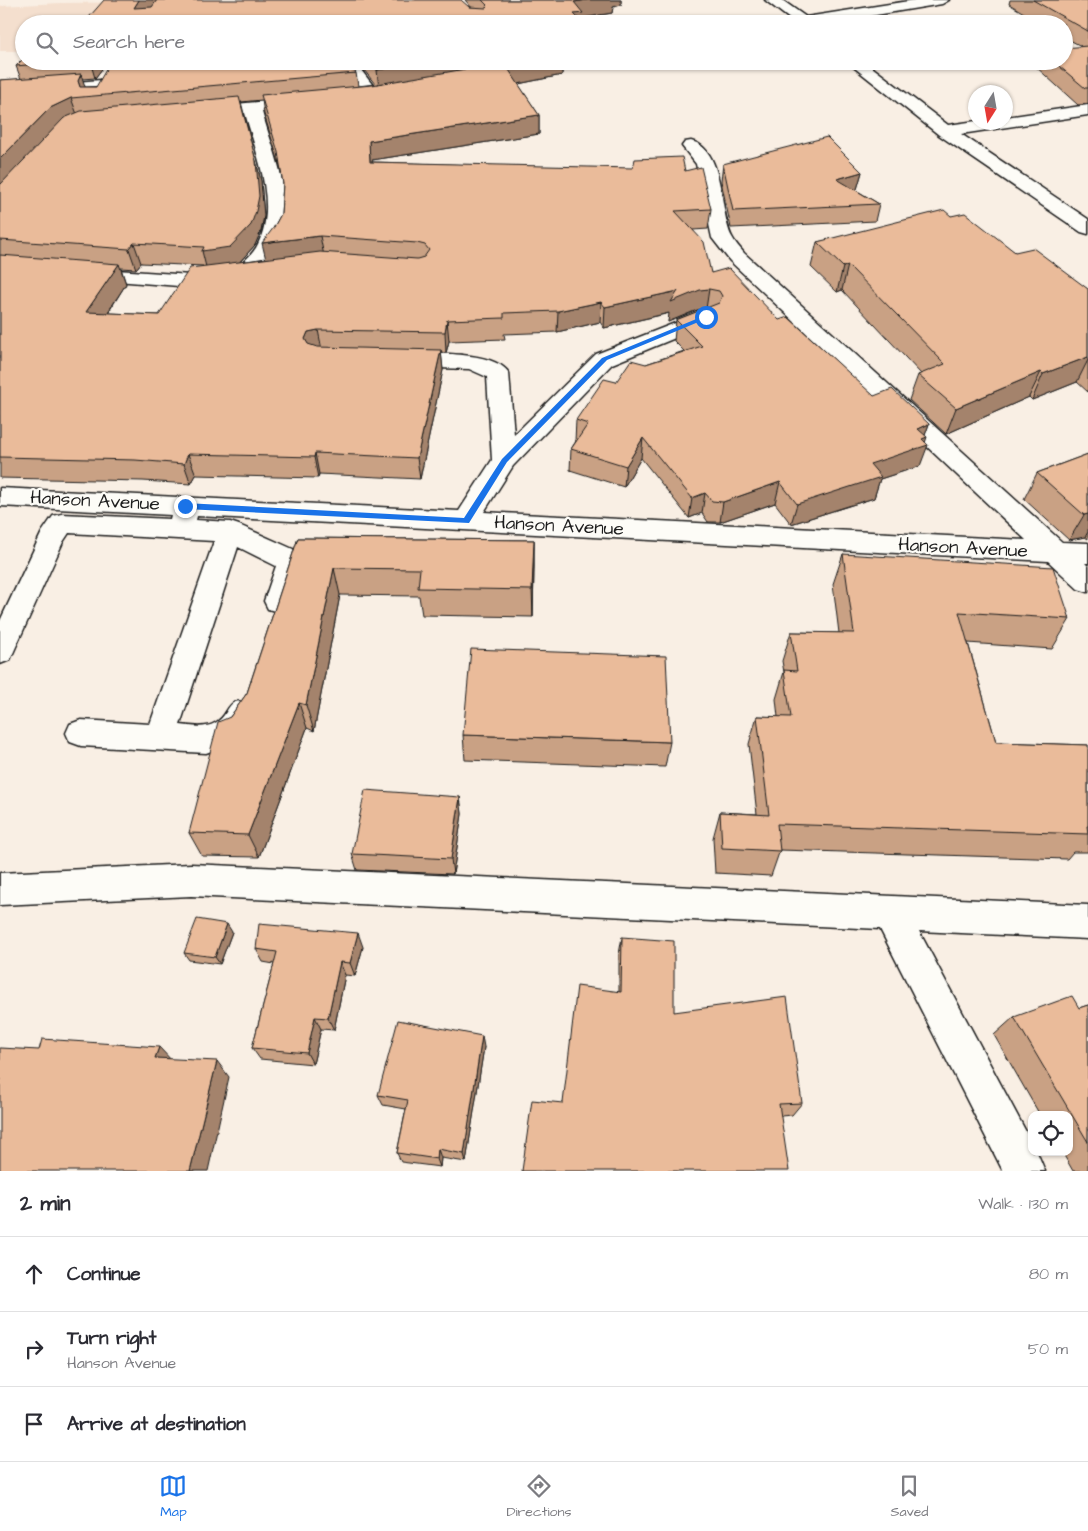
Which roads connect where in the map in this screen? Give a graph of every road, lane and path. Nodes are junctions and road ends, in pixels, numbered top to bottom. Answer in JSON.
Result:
{"nodes":[{"id":1,"x":772,"y":0,"type":"edge"},
{"id":2,"x":942,"y":0,"type":"edge"},
{"id":3,"x":791,"y":15,"type":"edge"},
{"id":4,"x":850,"y":15,"type":"edge"},
{"id":5,"x":112,"y":70,"type":"edge"},
{"id":6,"x":353,"y":70,"type":"edge"},
{"id":7,"x":866,"y":70,"type":"edge"},
{"id":8,"x":0,"y":93,"type":"edge"},
{"id":9,"x":394,"y":94,"type":"edge"},
{"id":10,"x":374,"y":97,"type":"junction"},
{"id":11,"x":356,"y":99,"type":"edge"},
{"id":12,"x":318,"y":102,"type":"edge"},
{"id":13,"x":252,"y":107,"type":"junction"},
{"id":14,"x":1088,"y":110,"type":"edge"},
{"id":15,"x":193,"y":113,"type":"edge"},
{"id":16,"x":945,"y":131,"type":"junction"},
{"id":17,"x":691,"y":146,"type":"dead end"},
{"id":18,"x":1088,"y":207,"type":"edge"},
{"id":19,"x":1063,"y":212,"type":"junction"},
{"id":20,"x":1088,"y":228,"type":"edge"},
{"id":21,"x":271,"y":270,"type":"edge"},
{"id":22,"x":68,"y":273,"type":"edge"},
{"id":23,"x":244,"y":273,"type":"junction"},
{"id":24,"x":706,"y":317,"type":"edge"},
{"id":25,"x":382,"y":360,"type":"edge"},
{"id":26,"x":504,"y":460,"type":"junction"},
{"id":27,"x":0,"y":496,"type":"edge"},
{"id":28,"x":184,"y":518,"type":"junction"},
{"id":29,"x":466,"y":521,"type":"junction"},
{"id":30,"x":230,"y":532,"type":"junction"},
{"id":31,"x":1057,"y":553,"type":"junction"},
{"id":32,"x":1088,"y":553,"type":"edge"},
{"id":33,"x":1088,"y":582,"type":"edge"},
{"id":34,"x":269,"y":628,"type":"edge"},
{"id":35,"x":0,"y":652,"type":"edge"},
{"id":36,"x":248,"y":691,"type":"edge"},
{"id":37,"x":82,"y":733,"type":"dead end"},
{"id":38,"x":161,"y":736,"type":"junction"},
{"id":39,"x":0,"y":889,"type":"edge"},
{"id":40,"x":890,"y":912,"type":"junction"},
{"id":41,"x":1088,"y":922,"type":"edge"},
{"id":42,"x":1025,"y":1171,"type":"edge"}],
"edges":[{"from":1,"to":3,"type":"street"},
{"from":2,"to":4,"type":"street"},
{"from":5,"to":8,"type":"street"},
{"from":6,"to":10,"type":"street"},
{"from":7,"to":16,"type":"street"},
{"from":9,"to":10,"type":"street"},
{"from":10,"to":11,"type":"street"},
{"from":12,"to":13,"type":"street"},
{"from":13,"to":15,"type":"street"},
{"from":13,"to":23,"type":"street"},
{"from":14,"to":16,"type":"street"},
{"from":16,"to":19,"type":"street"},
{"from":17,"to":31,"type":"street"},
{"from":18,"to":19,"type":"street"},
{"from":19,"to":20,"type":"street"},
{"from":21,"to":23,"type":"street"},
{"from":22,"to":23,"type":"street"},
{"from":24,"to":26,"type":"street"},
{"from":25,"to":26,"type":"street"},
{"from":26,"to":29,"type":"street"},
{"from":27,"to":28,"type":"street","name":"Hanson Avenue"},
{"from":28,"to":29,"type":"street","name":"Hanson Avenue"},
{"from":28,"to":30,"type":"street"},
{"from":28,"to":35,"type":"street"},
{"from":29,"to":31,"type":"street","name":"Hanson Avenue"},
{"from":30,"to":34,"type":"street"},
{"from":30,"to":38,"type":"street"},
{"from":31,"to":32,"type":"street","name":"Hanson Avenue"},
{"from":31,"to":33,"type":"street"},
{"from":36,"to":38,"type":"street"},
{"from":37,"to":38,"type":"street"},
{"from":39,"to":40,"type":"street"},
{"from":40,"to":41,"type":"street"},
{"from":40,"to":42,"type":"street"}]}
